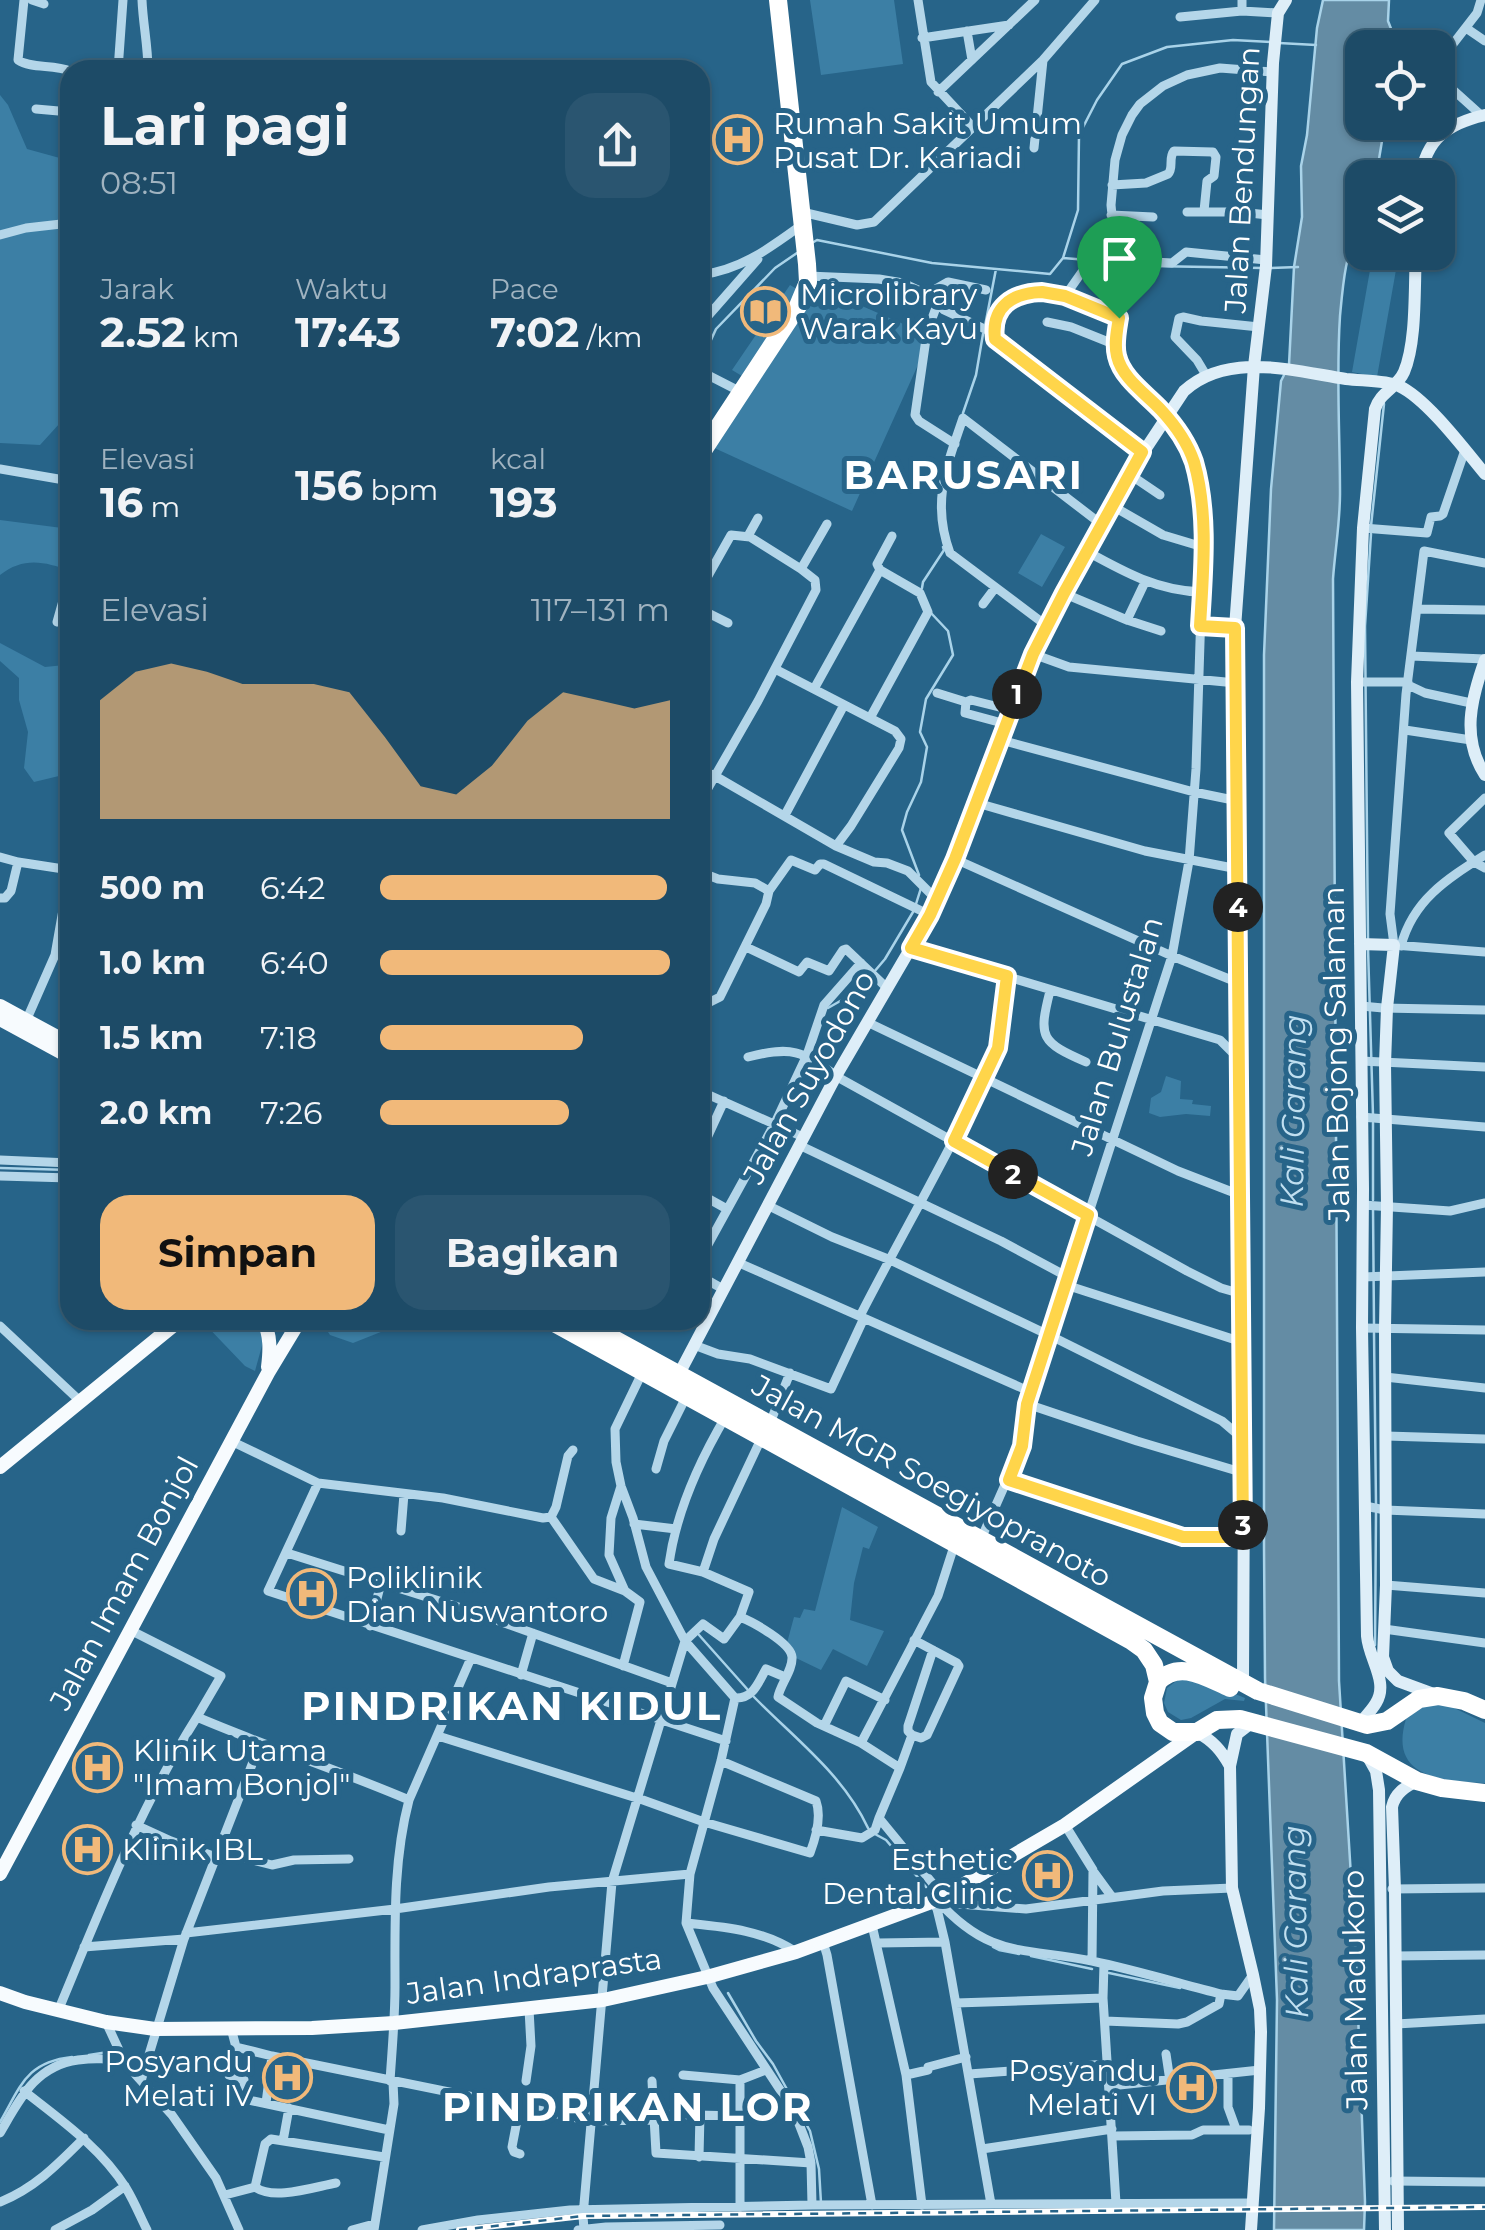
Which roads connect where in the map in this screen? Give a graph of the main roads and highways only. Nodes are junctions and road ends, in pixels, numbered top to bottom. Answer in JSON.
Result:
{"nodes":[{"id":1,"x":778,"y":0,"type":"edge"},
{"id":2,"x":710,"y":440,"type":"edge"},
{"id":3,"x":0,"y":1006,"type":"edge"},
{"id":4,"x":0,"y":1019,"type":"edge"},
{"id":5,"x":60,"y":1039,"type":"edge"},
{"id":6,"x":60,"y":1051,"type":"edge"},
{"id":7,"x":168,"y":1330,"type":"edge"},
{"id":8,"x":266,"y":1330,"type":"edge"},
{"id":9,"x":294,"y":1330,"type":"edge"},
{"id":10,"x":569,"y":1330,"type":"edge"},
{"id":11,"x":598,"y":1330,"type":"edge"},
{"id":12,"x":268,"y":1373,"type":"junction"},
{"id":13,"x":766,"y":1430,"type":"junction"},
{"id":14,"x":0,"y":1467,"type":"edge"},
{"id":15,"x":1158,"y":1682,"type":"junction"},
{"id":16,"x":1254,"y":1689,"type":"junction"},
{"id":17,"x":1485,"y":1710,"type":"edge"},
{"id":18,"x":1197,"y":1732,"type":"junction"},
{"id":19,"x":1485,"y":1793,"type":"edge"},
{"id":20,"x":0,"y":1874,"type":"edge"},
{"id":21,"x":0,"y":1993,"type":"edge"}],
"edges":[{"from":1,"to":2,"type":"highway"},
{"from":3,"to":5,"type":"main road"},
{"from":4,"to":6,"type":"main road"},
{"from":7,"to":14,"type":"main road"},
{"from":8,"to":12,"type":"main road"},
{"from":9,"to":12,"type":"main road","name":"Jalan Imam Bonjol"},
{"from":10,"to":13,"type":"highway","name":"Jalan MGR Soegiyopranoto"},
{"from":11,"to":13,"type":"highway","name":"Jalan MGR Soegiyopranoto"},
{"from":12,"to":20,"type":"main road","name":"Jalan Imam Bonjol"},
{"from":13,"to":15,"type":"highway","name":"Jalan MGR Soegiyopranoto"},
{"from":13,"to":16,"type":"highway","name":"Jalan MGR Soegiyopranoto"},
{"from":15,"to":16,"type":"highway","name":"Jalan MGR Soegiyopranoto"},
{"from":15,"to":18,"type":"highway","name":"Jalan MGR Soegiyopranoto"},
{"from":16,"to":17,"type":"highway","name":"Jalan MGR Soegiyopranoto"},
{"from":18,"to":19,"type":"highway"},
{"from":18,"to":21,"type":"main road","name":"Jalan Indraprasta"}]}
